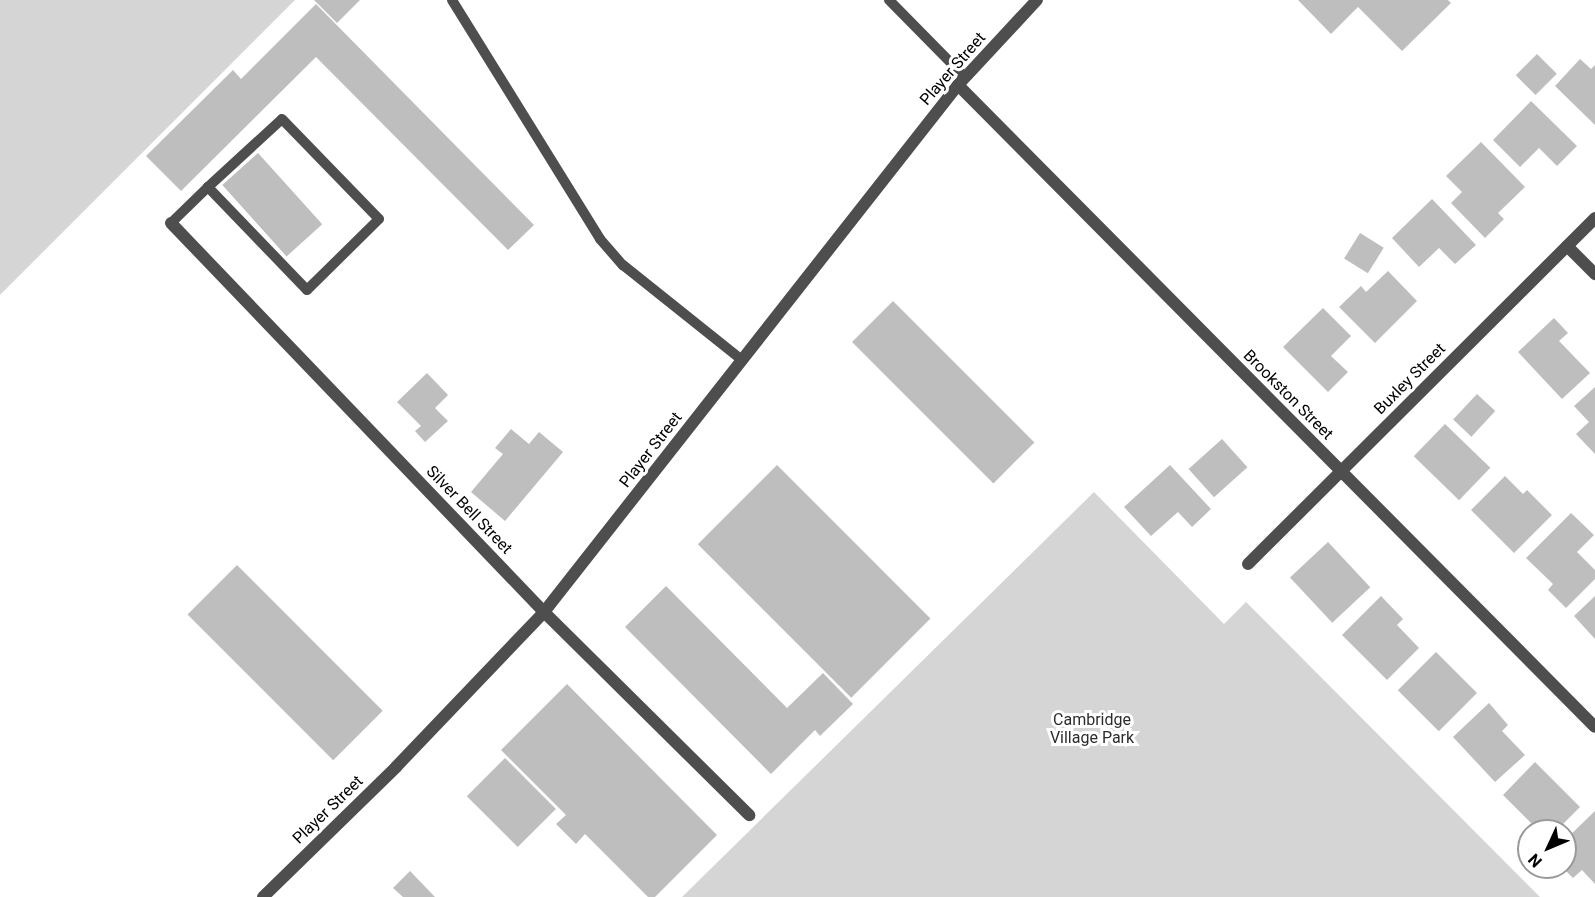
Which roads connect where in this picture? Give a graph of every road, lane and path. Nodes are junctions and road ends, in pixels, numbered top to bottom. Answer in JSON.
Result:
{"nodes":[{"id":1,"x":452,"y":0,"type":"edge"},
{"id":2,"x":889,"y":0,"type":"edge"},
{"id":3,"x":1037,"y":0,"type":"edge"},
{"id":4,"x":961,"y":81,"type":"junction"},
{"id":5,"x":208,"y":187,"type":"junction"},
{"id":6,"x":1595,"y":218,"type":"edge"},
{"id":7,"x":171,"y":223,"type":"joint"},
{"id":8,"x":1567,"y":246,"type":"junction"},
{"id":9,"x":1595,"y":274,"type":"edge"},
{"id":10,"x":742,"y":360,"type":"junction"},
{"id":11,"x":1341,"y":471,"type":"junction"},
{"id":12,"x":1248,"y":564,"type":"dead end"},
{"id":13,"x":544,"y":612,"type":"junction"},
{"id":14,"x":1595,"y":727,"type":"edge"},
{"id":15,"x":749,"y":815,"type":"dead end"},
{"id":16,"x":263,"y":897,"type":"edge"}],
"edges":[{"from":1,"to":10,"type":"lane"},
{"from":2,"to":4,"type":"lane"},
{"from":3,"to":4,"type":"street","name":"Player Street"},
{"from":4,"to":10,"type":"street","name":"Player Street"},
{"from":4,"to":11,"type":"street","name":"Brookston Street"},
{"from":5,"to":5,"type":"lane"},
{"from":5,"to":7,"type":"lane"},
{"from":6,"to":8,"type":"street","name":"Buxley Street"},
{"from":7,"to":13,"type":"street","name":"Silver Bell Street"},
{"from":8,"to":9,"type":"street"},
{"from":8,"to":11,"type":"street","name":"Buxley Street"},
{"from":10,"to":13,"type":"street","name":"Player Street"},
{"from":11,"to":12,"type":"street","name":"Buxley Street"},
{"from":11,"to":14,"type":"street","name":"Brookston Street"},
{"from":13,"to":15,"type":"street","name":"Silver Bell Street"},
{"from":13,"to":16,"type":"street","name":"Player Street"}]}
